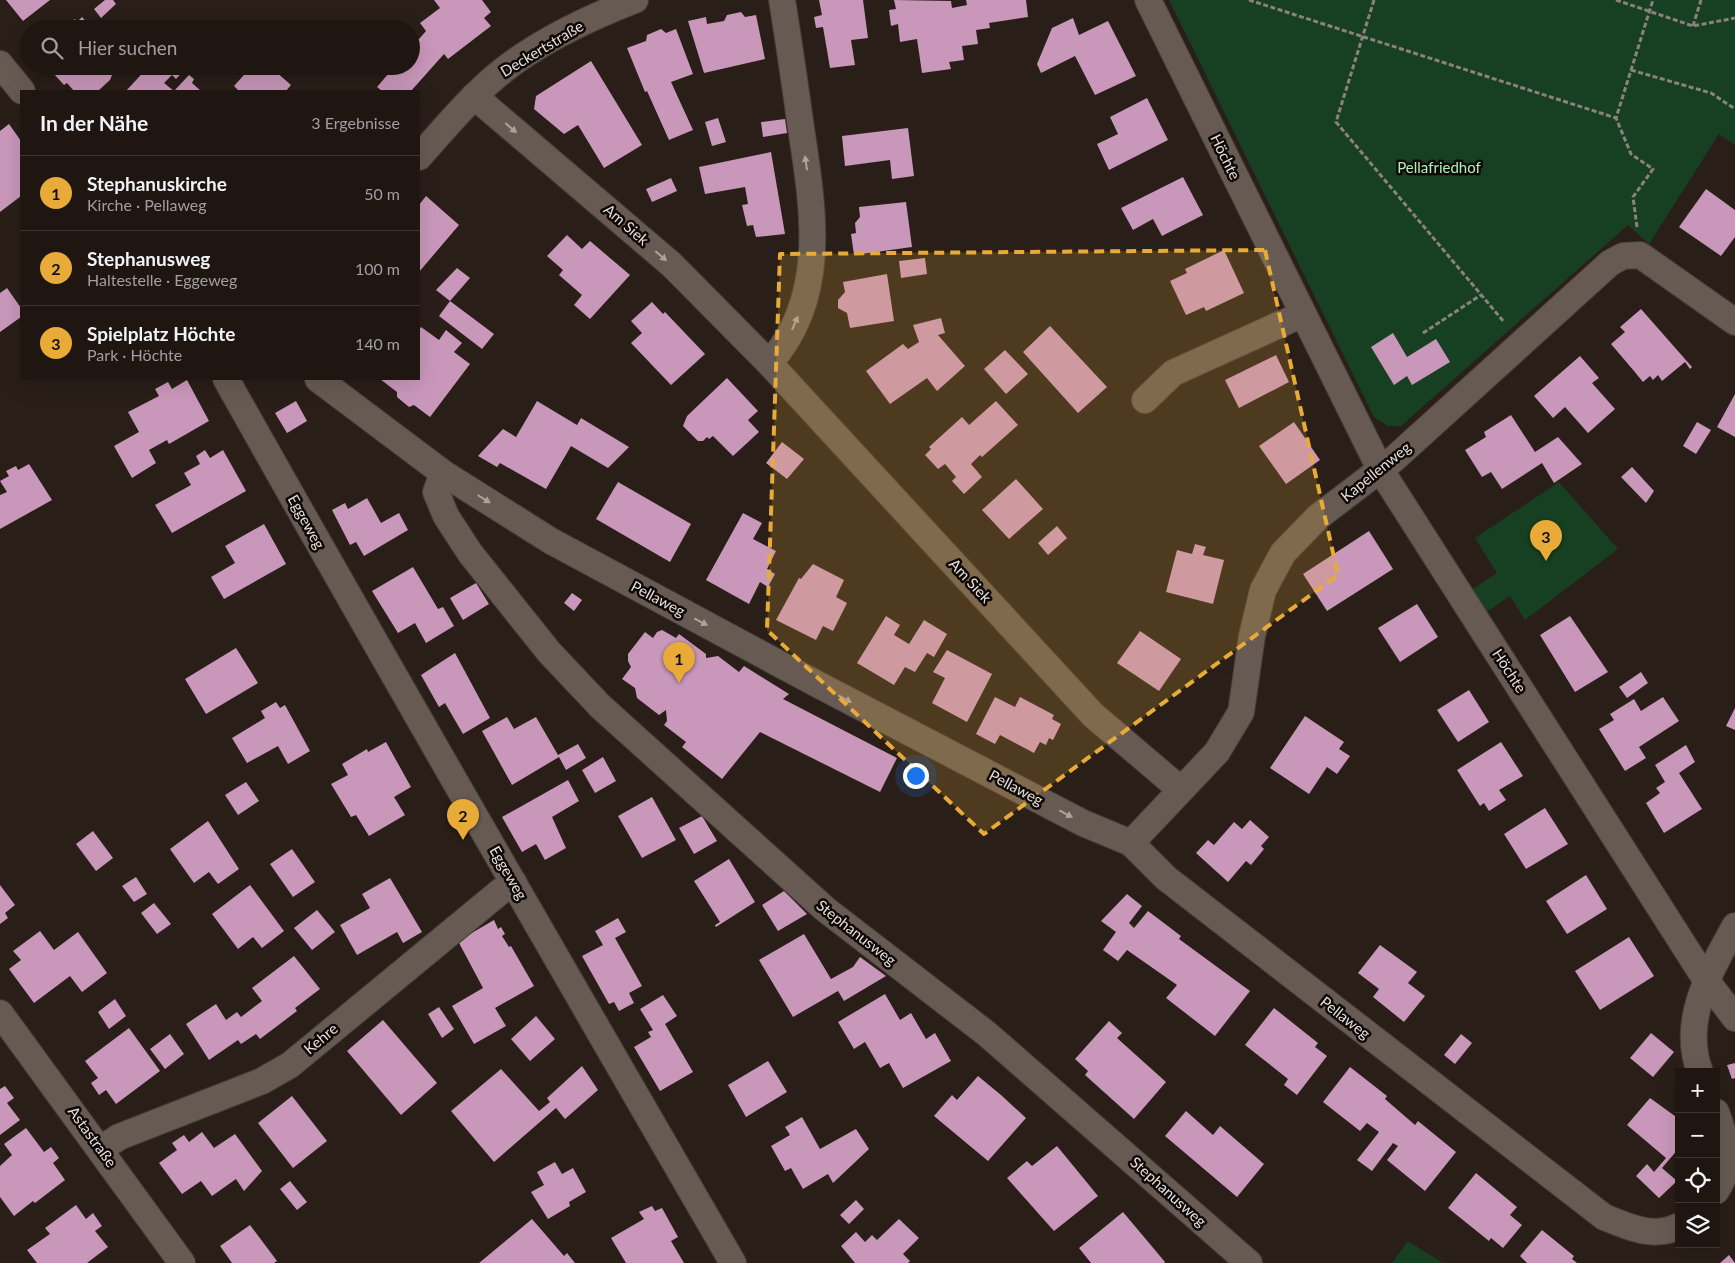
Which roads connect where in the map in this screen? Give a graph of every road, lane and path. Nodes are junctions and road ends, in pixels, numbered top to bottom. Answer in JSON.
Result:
{"nodes":[{"id":1,"x":635,"y":0,"type":"edge"},
{"id":2,"x":782,"y":0,"type":"edge"},
{"id":3,"x":1148,"y":0,"type":"edge"},
{"id":4,"x":1249,"y":0,"type":"edge"},
{"id":5,"x":1374,"y":0,"type":"edge"},
{"id":6,"x":1616,"y":0,"type":"edge"},
{"id":7,"x":1653,"y":0,"type":"edge"},
{"id":8,"x":1700,"y":0,"type":"edge"},
{"id":9,"x":1650,"y":11,"type":"junction"},
{"id":10,"x":1735,"y":18,"type":"edge"},
{"id":11,"x":1693,"y":26,"type":"junction"},
{"id":12,"x":1361,"y":38,"type":"junction"},
{"id":13,"x":0,"y":64,"type":"edge"},
{"id":14,"x":1631,"y":70,"type":"junction"},
{"id":15,"x":21,"y":90,"type":"edge"},
{"id":16,"x":474,"y":96,"type":"junction"},
{"id":17,"x":1735,"y":109,"type":"edge"},
{"id":18,"x":1616,"y":118,"type":"junction"},
{"id":19,"x":420,"y":156,"type":"edge"},
{"id":20,"x":1633,"y":197,"type":"dead end"},
{"id":21,"x":1481,"y":294,"type":"junction"},
{"id":22,"x":1303,"y":314,"type":"junction"},
{"id":23,"x":1735,"y":322,"type":"edge"},
{"id":24,"x":1423,"y":333,"type":"dead end"},
{"id":25,"x":1522,"y":343,"type":"junction"},
{"id":26,"x":769,"y":363,"type":"junction"},
{"id":27,"x":227,"y":380,"type":"edge"},
{"id":28,"x":319,"y":380,"type":"edge"},
{"id":29,"x":1144,"y":400,"type":"dead end"},
{"id":30,"x":1380,"y":469,"type":"junction"},
{"id":31,"x":443,"y":473,"type":"junction"},
{"id":32,"x":1180,"y":789,"type":"junction"},
{"id":33,"x":1131,"y":843,"type":"junction"},
{"id":34,"x":514,"y":883,"type":"junction"},
{"id":35,"x":1735,"y":926,"type":"edge"},
{"id":36,"x":1706,"y":980,"type":"junction"},
{"id":37,"x":0,"y":1013,"type":"edge"},
{"id":38,"x":1735,"y":1018,"type":"edge"},
{"id":39,"x":1698,"y":1068,"type":"edge"},
{"id":40,"x":1716,"y":1113,"type":"edge"},
{"id":41,"x":101,"y":1149,"type":"junction"},
{"id":42,"x":1720,"y":1181,"type":"edge"},
{"id":43,"x":1675,"y":1228,"type":"edge"},
{"id":44,"x":182,"y":1263,"type":"edge"},
{"id":45,"x":733,"y":1263,"type":"edge"},
{"id":46,"x":1249,"y":1263,"type":"edge"}],
"edges":[{"from":1,"to":16,"type":"street","name":"Deckertstraße"},
{"from":26,"to":2,"type":"street","one_way":true},
{"from":3,"to":22,"type":"street","name":"Höchte"},
{"from":4,"to":12,"type":"path"},
{"from":5,"to":12,"type":"path"},
{"from":6,"to":9,"type":"path"},
{"from":7,"to":9,"type":"path"},
{"from":8,"to":11,"type":"path"},
{"from":9,"to":11,"type":"path"},
{"from":9,"to":14,"type":"path"},
{"from":10,"to":11,"type":"path"},
{"from":12,"to":18,"type":"path"},
{"from":12,"to":21,"type":"path"},
{"from":13,"to":15,"type":"street"},
{"from":14,"to":17,"type":"path"},
{"from":14,"to":18,"type":"path"},
{"from":16,"to":19,"type":"street","name":"Deckertstraße"},
{"from":16,"to":26,"type":"street","name":"Am Siek","one_way":true},
{"from":18,"to":20,"type":"path"},
{"from":21,"to":24,"type":"path"},
{"from":21,"to":25,"type":"path"},
{"from":22,"to":29,"type":"street"},
{"from":22,"to":30,"type":"street","name":"Höchte"},
{"from":23,"to":25,"type":"street","name":"Kapellenweg"},
{"from":25,"to":30,"type":"street","name":"Kapellenweg"},
{"from":26,"to":32,"type":"street","name":"Am Siek"},
{"from":27,"to":34,"type":"street","name":"Eggeweg"},
{"from":28,"to":31,"type":"street","name":"Pellaweg"},
{"from":30,"to":32,"type":"street","name":"Kapellenweg"},
{"from":30,"to":36,"type":"street","name":"Höchte"},
{"from":31,"to":33,"type":"street","name":"Pellaweg","one_way":true},
{"from":31,"to":46,"type":"street","name":"Stephanusweg"},
{"from":32,"to":33,"type":"street","name":"Kapellenweg"},
{"from":33,"to":43,"type":"street","name":"Pellaweg"},
{"from":34,"to":41,"type":"street","name":"Kehre"},
{"from":34,"to":45,"type":"street","name":"Eggeweg"},
{"from":35,"to":36,"type":"street"},
{"from":36,"to":38,"type":"street","name":"Höchte"},
{"from":36,"to":39,"type":"street"},
{"from":37,"to":41,"type":"street","name":"Astastraße"},
{"from":40,"to":42,"type":"street"},
{"from":41,"to":44,"type":"street","name":"Astastraße"}]}
